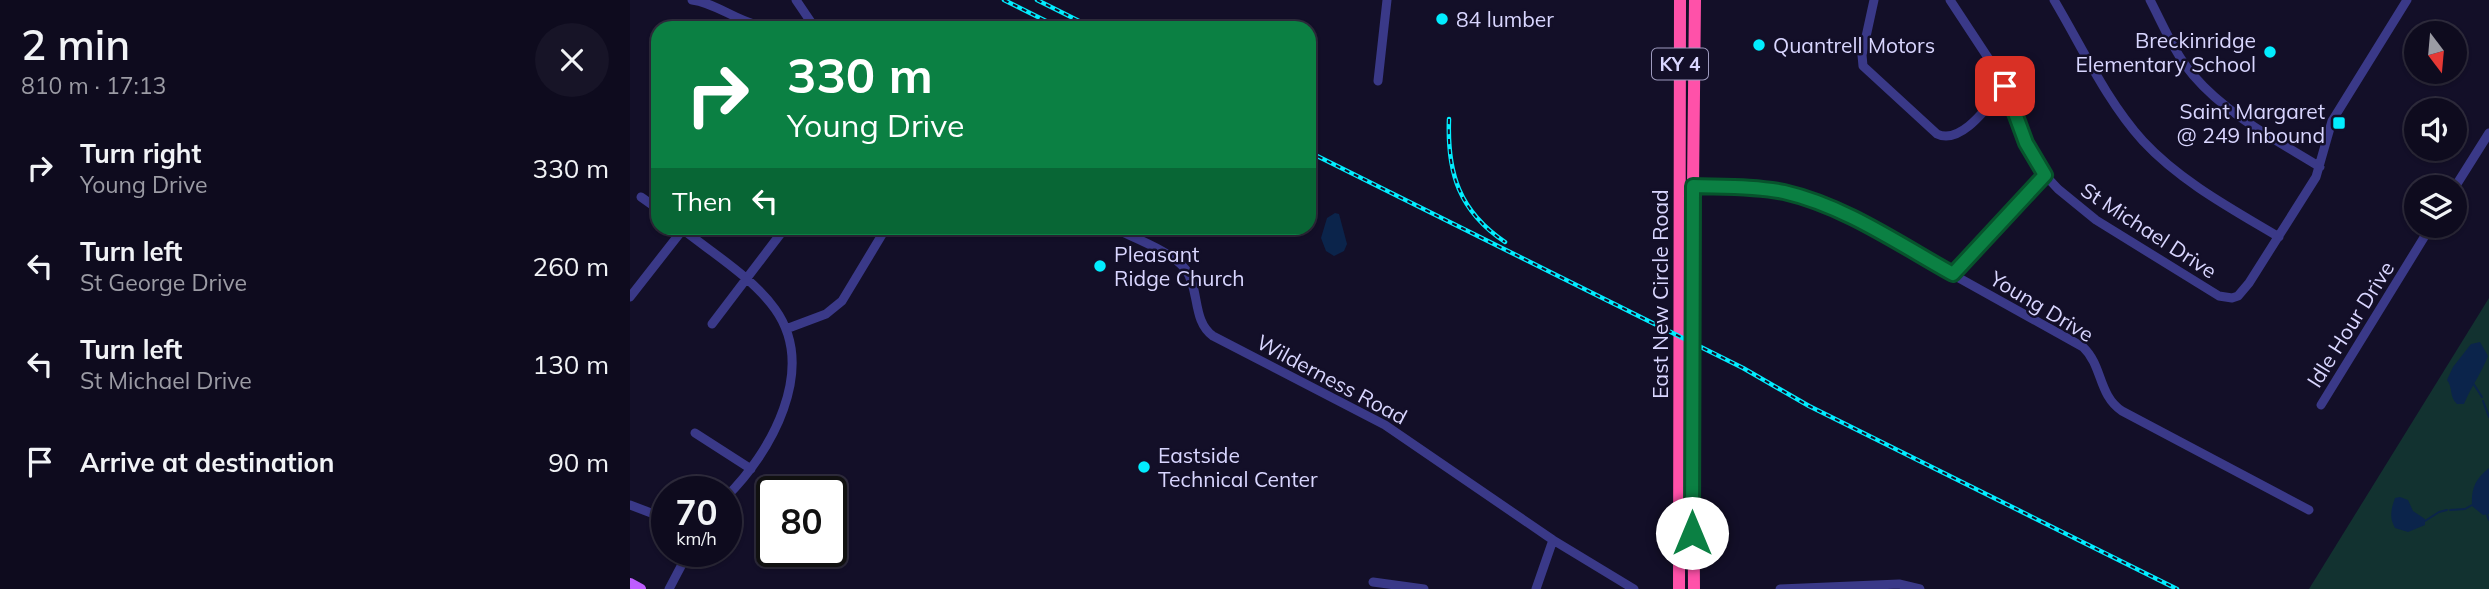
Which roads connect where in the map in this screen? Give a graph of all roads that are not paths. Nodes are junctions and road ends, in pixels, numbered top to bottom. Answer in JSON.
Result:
{"nodes":[{"id":1,"x":692,"y":0,"type":"edge"},
{"id":2,"x":796,"y":0,"type":"edge"},
{"id":3,"x":1387,"y":0,"type":"edge"},
{"id":4,"x":1680,"y":0,"type":"edge"},
{"id":5,"x":1695,"y":0,"type":"edge"},
{"id":6,"x":1874,"y":0,"type":"edge"},
{"id":7,"x":1950,"y":0,"type":"edge"},
{"id":8,"x":2054,"y":0,"type":"edge"},
{"id":9,"x":2150,"y":0,"type":"edge"},
{"id":10,"x":2407,"y":0,"type":"edge"},
{"id":11,"x":709,"y":2,"type":"edge"},
{"id":12,"x":750,"y":21,"type":"edge"},
{"id":13,"x":812,"y":21,"type":"edge"},
{"id":14,"x":1378,"y":81,"type":"dead end"},
{"id":15,"x":2005,"y":86,"type":"junction"},
{"id":16,"x":2489,"y":133,"type":"edge"},
{"id":17,"x":2320,"y":167,"type":"junction"},
{"id":18,"x":2045,"y":175,"type":"junction"},
{"id":19,"x":2463,"y":175,"type":"edge"},
{"id":20,"x":1693,"y":186,"type":"junction"},
{"id":21,"x":1679,"y":187,"type":"junction"},
{"id":22,"x":641,"y":197,"type":"dead end"},
{"id":23,"x":651,"y":204,"type":"edge"},
{"id":24,"x":678,"y":235,"type":"edge"},
{"id":25,"x":692,"y":235,"type":"edge"},
{"id":26,"x":780,"y":235,"type":"edge"},
{"id":27,"x":882,"y":235,"type":"edge"},
{"id":28,"x":1128,"y":235,"type":"edge"},
{"id":29,"x":2279,"y":237,"type":"junction"},
{"id":30,"x":2424,"y":238,"type":"edge"},
{"id":31,"x":1953,"y":274,"type":"junction"},
{"id":32,"x":747,"y":278,"type":"junction"},
{"id":33,"x":630,"y":297,"type":"edge"},
{"id":34,"x":712,"y":324,"type":"dead end"},
{"id":35,"x":786,"y":329,"type":"junction"},
{"id":36,"x":2320,"y":405,"type":"dead end"},
{"id":37,"x":695,"y":433,"type":"dead end"},
{"id":38,"x":751,"y":469,"type":"junction"},
{"id":39,"x":742,"y":479,"type":"edge"},
{"id":40,"x":630,"y":505,"type":"edge"},
{"id":41,"x":2309,"y":510,"type":"dead end"},
{"id":42,"x":651,"y":513,"type":"edge"},
{"id":43,"x":1553,"y":540,"type":"junction"},
{"id":44,"x":681,"y":567,"type":"edge"},
{"id":45,"x":1373,"y":582,"type":"dead end"},
{"id":46,"x":630,"y":583,"type":"edge"},
{"id":47,"x":640,"y":589,"type":"edge"},
{"id":48,"x":669,"y":589,"type":"edge"},
{"id":49,"x":1424,"y":589,"type":"edge"},
{"id":50,"x":1536,"y":589,"type":"edge"},
{"id":51,"x":1634,"y":589,"type":"edge"},
{"id":52,"x":1679,"y":589,"type":"edge"},
{"id":53,"x":1694,"y":589,"type":"edge"},
{"id":54,"x":1780,"y":589,"type":"edge"},
{"id":55,"x":1920,"y":589,"type":"edge"}],
"edges":[{"from":1,"to":11,"type":"street"},
{"from":2,"to":13,"type":"street"},
{"from":3,"to":14,"type":"street"},
{"from":4,"to":21,"type":"highway","name":"East New Circle Road","number":"KY 4"},
{"from":5,"to":20,"type":"highway","name":"East New Circle Road","number":"KY 4"},
{"from":6,"to":15,"type":"street"},
{"from":7,"to":15,"type":"street","name":"St Michael Drive"},
{"from":8,"to":29,"type":"street"},
{"from":9,"to":17,"type":"street"},
{"from":10,"to":17,"type":"street"},
{"from":11,"to":12,"type":"street"},
{"from":15,"to":18,"type":"street","name":"St Michael Drive"},
{"from":16,"to":19,"type":"street"},
{"from":17,"to":29,"type":"street"},
{"from":18,"to":29,"type":"street","name":"St Michael Drive"},
{"from":18,"to":31,"type":"street"},
{"from":20,"to":21,"type":"street","name":"Young Drive"},
{"from":20,"to":31,"type":"street","name":"Young Drive"},
{"from":20,"to":53,"type":"highway","name":"East New Circle Road","number":"KY 4"},
{"from":21,"to":52,"type":"highway","name":"East New Circle Road","number":"KY 4"},
{"from":22,"to":23,"type":"street"},
{"from":24,"to":33,"type":"street"},
{"from":25,"to":32,"type":"street"},
{"from":26,"to":32,"type":"street"},
{"from":27,"to":35,"type":"street"},
{"from":28,"to":43,"type":"street","name":"Wilderness Road"},
{"from":30,"to":36,"type":"street","name":"Idle Hour Drive"},
{"from":31,"to":41,"type":"street","name":"Young Drive"},
{"from":32,"to":34,"type":"street"},
{"from":32,"to":35,"type":"street"},
{"from":35,"to":38,"type":"street"},
{"from":37,"to":38,"type":"street"},
{"from":38,"to":39,"type":"street"},
{"from":40,"to":42,"type":"street"},
{"from":43,"to":50,"type":"street"},
{"from":43,"to":51,"type":"street","name":"Wilderness Road"},
{"from":44,"to":48,"type":"street"},
{"from":45,"to":49,"type":"street"},
{"from":46,"to":47,"type":"main road"},
{"from":54,"to":55,"type":"street"}]}
